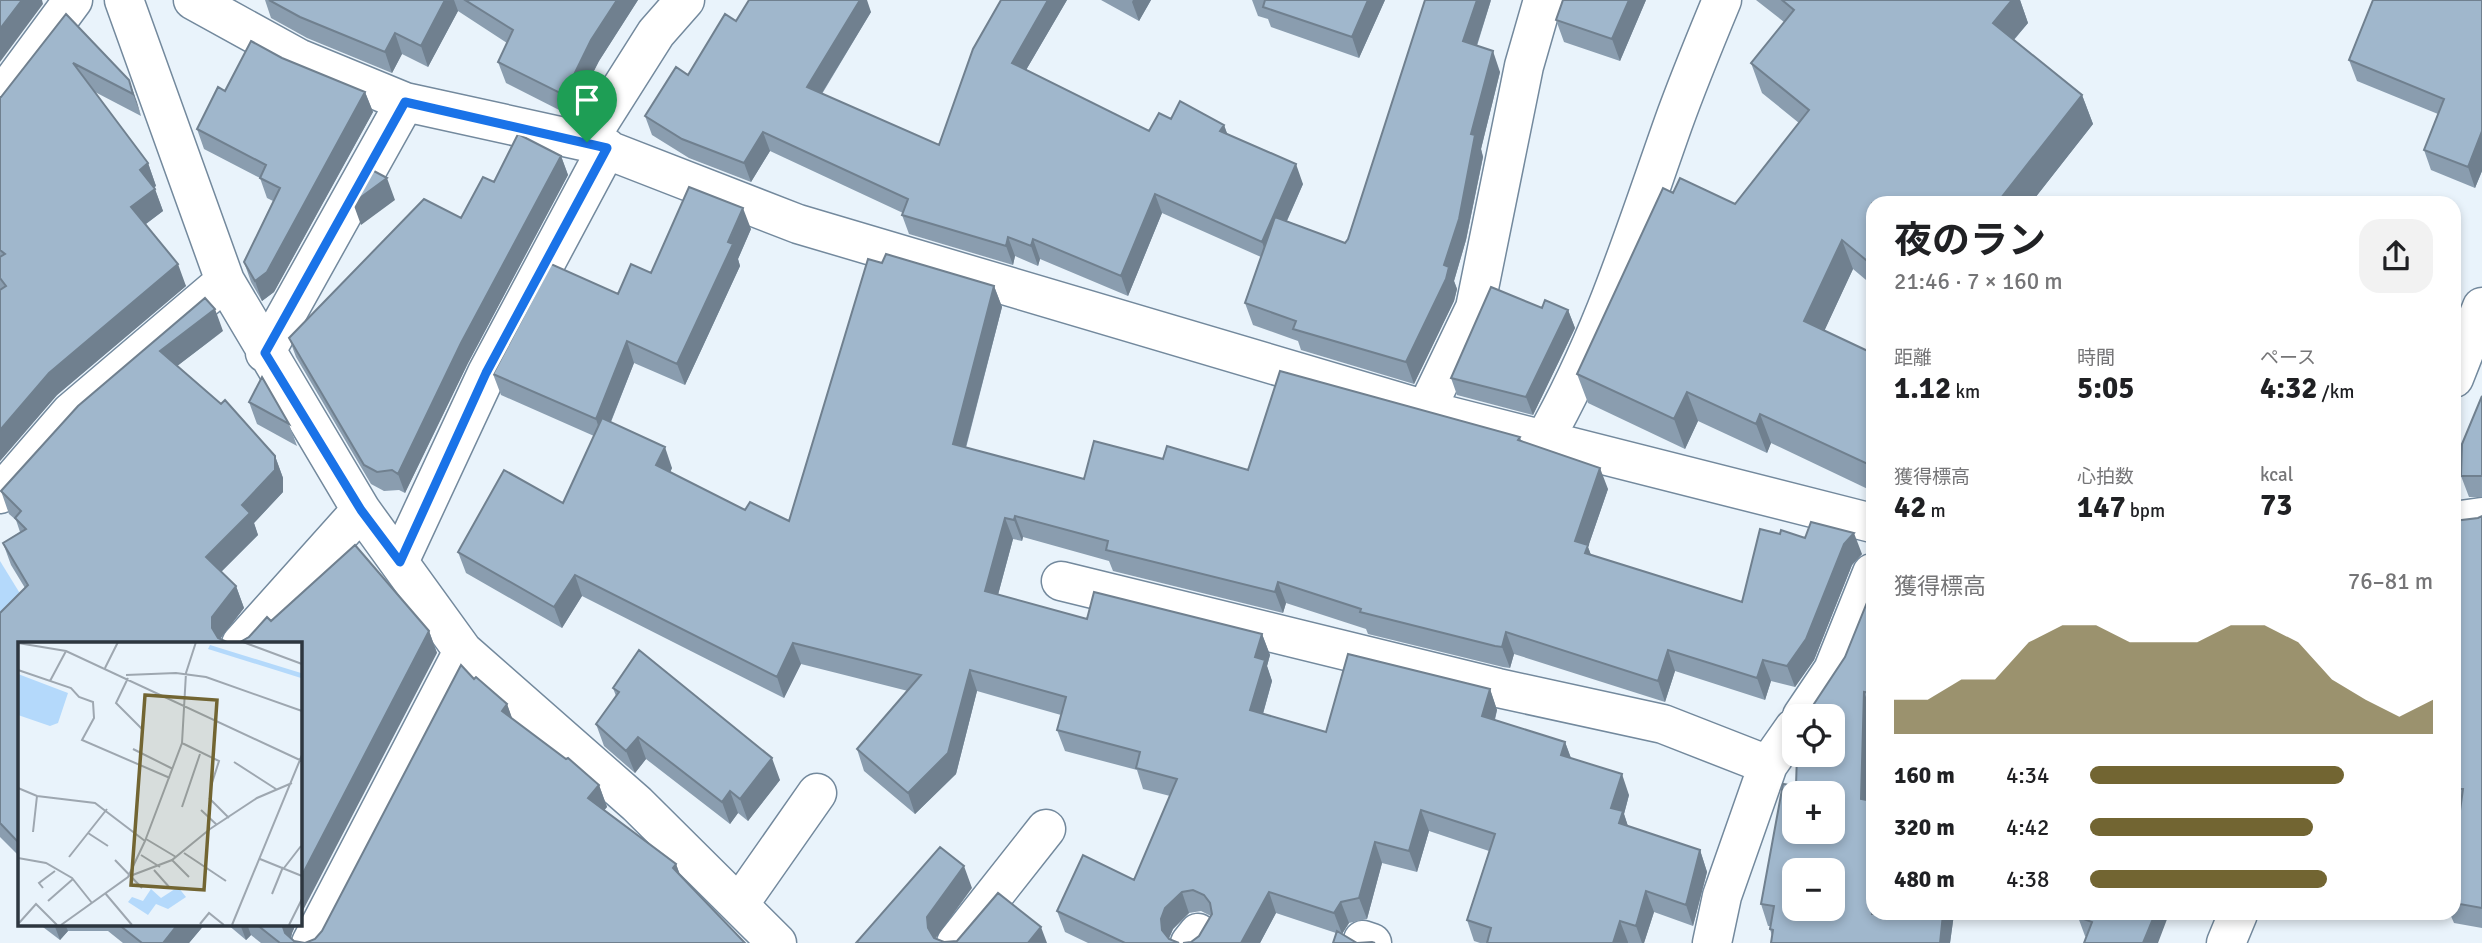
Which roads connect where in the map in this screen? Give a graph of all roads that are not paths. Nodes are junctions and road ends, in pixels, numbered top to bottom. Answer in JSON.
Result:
{"nodes":[{"id":1,"x":73,"y":0,"type":"edge"},
{"id":2,"x":124,"y":0,"type":"edge"},
{"id":3,"x":193,"y":0,"type":"edge"},
{"id":4,"x":685,"y":0,"type":"edge"},
{"id":5,"x":1542,"y":0,"type":"edge"},
{"id":6,"x":1722,"y":0,"type":"edge"},
{"id":7,"x":0,"y":99,"type":"edge"},
{"id":8,"x":405,"y":102,"type":"junction"},
{"id":9,"x":597,"y":145,"type":"junction"},
{"id":10,"x":225,"y":281,"type":"junction"},
{"id":11,"x":2482,"y":307,"type":"edge"},
{"id":12,"x":265,"y":353,"type":"junction"},
{"id":13,"x":2461,"y":360,"type":"edge"},
{"id":14,"x":1426,"y":410,"type":"junction"},
{"id":15,"x":1544,"y":440,"type":"junction"},
{"id":16,"x":0,"y":494,"type":"edge"},
{"id":17,"x":361,"y":510,"type":"junction"},
{"id":18,"x":2482,"y":517,"type":"edge"},
{"id":19,"x":2461,"y":520,"type":"edge"},
{"id":20,"x":1866,"y":521,"type":"edge"},
{"id":21,"x":400,"y":562,"type":"junction"},
{"id":22,"x":1061,"y":581,"type":"dead end"},
{"id":23,"x":1866,"y":588,"type":"edge"},
{"id":24,"x":243,"y":642,"type":"edge"},
{"id":25,"x":463,"y":651,"type":"junction"},
{"id":26,"x":1810,"y":704,"type":"edge"},
{"id":27,"x":1782,"y":745,"type":"edge"},
{"id":28,"x":1768,"y":765,"type":"junction"},
{"id":29,"x":817,"y":793,"type":"dead end"},
{"id":30,"x":1046,"y":829,"type":"dead end"},
{"id":31,"x":740,"y":904,"type":"junction"},
{"id":32,"x":2235,"y":920,"type":"edge"},
{"id":33,"x":311,"y":943,"type":"edge"},
{"id":34,"x":777,"y":943,"type":"edge"},
{"id":35,"x":956,"y":943,"type":"edge"},
{"id":36,"x":1712,"y":943,"type":"edge"},
{"id":37,"x":2225,"y":943,"type":"edge"}],
"edges":[{"from":1,"to":7,"type":"street"},
{"from":2,"to":10,"type":"street"},
{"from":3,"to":8,"type":"street"},
{"from":4,"to":9,"type":"street"},
{"from":5,"to":14,"type":"street"},
{"from":6,"to":15,"type":"street"},
{"from":8,"to":9,"type":"street"},
{"from":8,"to":12,"type":"street"},
{"from":9,"to":14,"type":"street"},
{"from":9,"to":21,"type":"street"},
{"from":10,"to":12,"type":"street"},
{"from":10,"to":16,"type":"street"},
{"from":11,"to":13,"type":"street"},
{"from":12,"to":17,"type":"street"},
{"from":14,"to":15,"type":"street"},
{"from":15,"to":20,"type":"street"},
{"from":17,"to":21,"type":"street"},
{"from":17,"to":24,"type":"street"},
{"from":18,"to":19,"type":"street"},
{"from":21,"to":25,"type":"street"},
{"from":22,"to":28,"type":"street"},
{"from":23,"to":26,"type":"street"},
{"from":25,"to":31,"type":"street"},
{"from":25,"to":33,"type":"street"},
{"from":27,"to":28,"type":"street"},
{"from":28,"to":36,"type":"street"},
{"from":29,"to":31,"type":"street"},
{"from":30,"to":35,"type":"street"},
{"from":31,"to":34,"type":"street"},
{"from":32,"to":37,"type":"street"}]}
